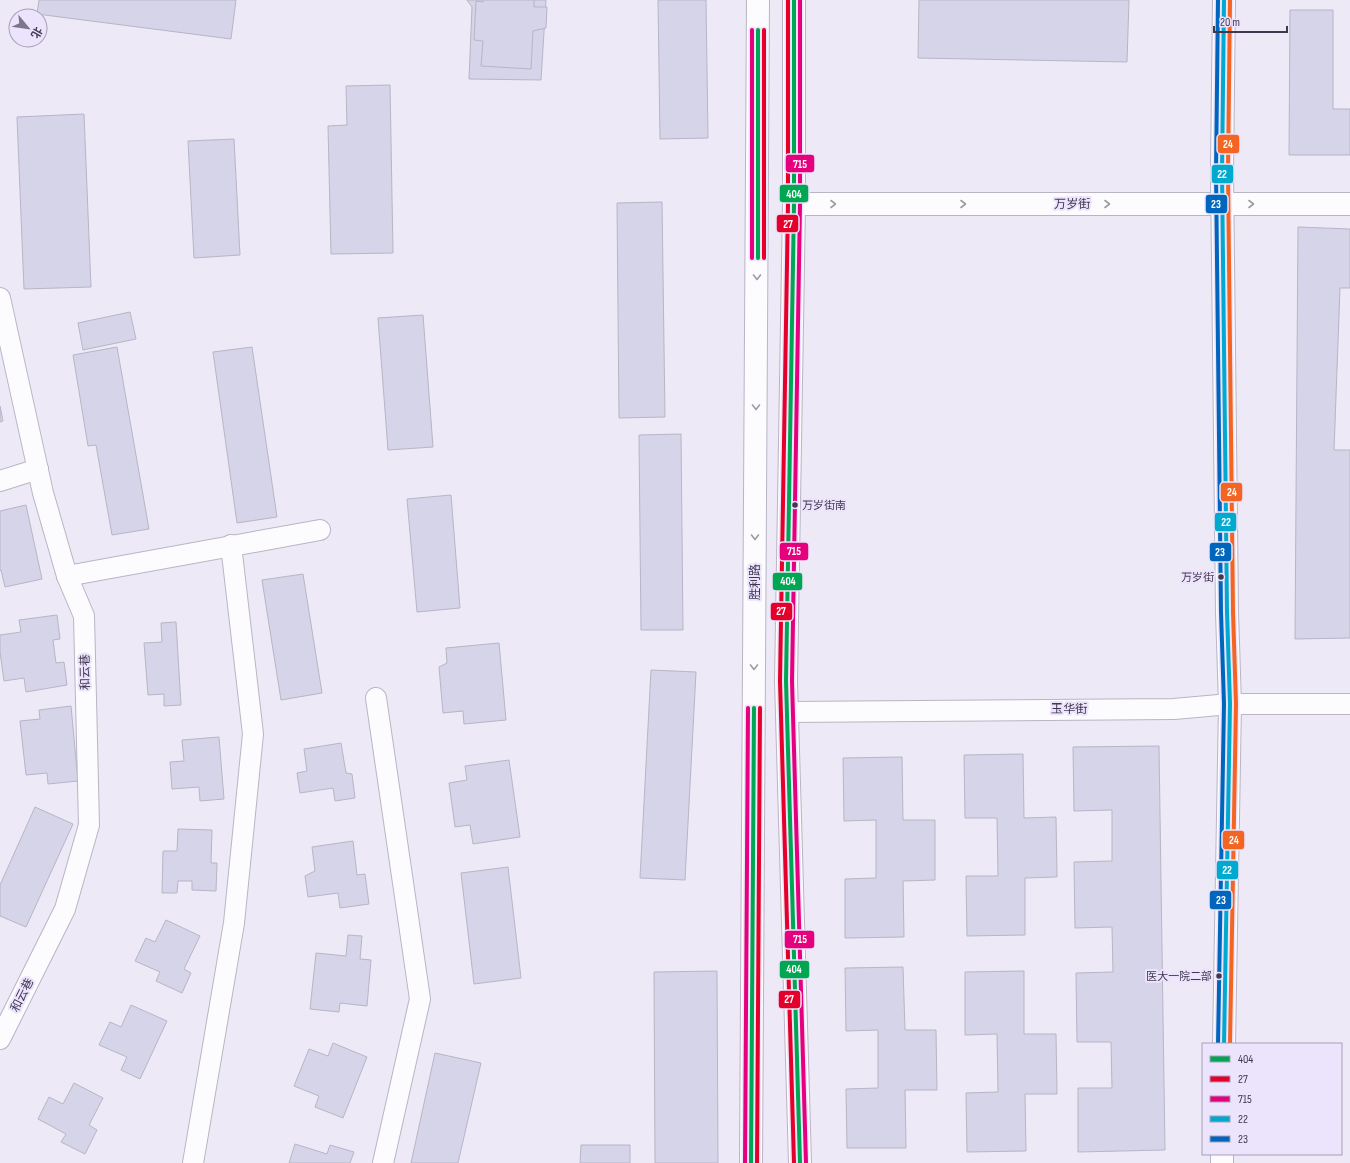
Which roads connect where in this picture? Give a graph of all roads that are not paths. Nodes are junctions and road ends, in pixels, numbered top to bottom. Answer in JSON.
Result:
{"nodes":[{"id":1,"x":758,"y":0,"type":"edge"},
{"id":2,"x":794,"y":0,"type":"edge"},
{"id":3,"x":1224,"y":0,"type":"edge"},
{"id":4,"x":794,"y":204,"type":"junction"},
{"id":5,"x":1223,"y":204,"type":"junction"},
{"id":6,"x":1350,"y":204,"type":"edge"},
{"id":7,"x":0,"y":298,"type":"edge"},
{"id":8,"x":38,"y":469,"type":"junction"},
{"id":9,"x":0,"y":481,"type":"edge"},
{"id":10,"x":320,"y":530,"type":"dead end"},
{"id":11,"x":231,"y":546,"type":"junction"},
{"id":12,"x":67,"y":576,"type":"junction"},
{"id":13,"x":376,"y":698,"type":"dead end"},
{"id":14,"x":1230,"y":704,"type":"junction"},
{"id":15,"x":1350,"y":704,"type":"edge"},
{"id":16,"x":788,"y":712,"type":"junction"},
{"id":17,"x":0,"y":1039,"type":"edge"},
{"id":18,"x":1224,"y":1043,"type":"edge"},
{"id":19,"x":193,"y":1163,"type":"edge"},
{"id":20,"x":383,"y":1163,"type":"edge"},
{"id":21,"x":751,"y":1163,"type":"edge"},
{"id":22,"x":800,"y":1163,"type":"edge"}],
"edges":[{"from":1,"to":21,"type":"main road","name":"胜利路","one_way":true},
{"from":2,"to":4,"type":"main road"},
{"from":3,"to":5,"type":"main road"},
{"from":4,"to":5,"type":"main road","name":"万岁街","one_way":true},
{"from":4,"to":16,"type":"main road"},
{"from":5,"to":6,"type":"main road","name":"万岁街","one_way":true},
{"from":5,"to":14,"type":"main road"},
{"from":7,"to":8,"type":"street","name":"和云巷"},
{"from":8,"to":9,"type":"street"},
{"from":8,"to":12,"type":"street","name":"和云巷"},
{"from":10,"to":11,"type":"street"},
{"from":11,"to":12,"type":"street"},
{"from":11,"to":19,"type":"street"},
{"from":12,"to":17,"type":"street","name":"和云巷"},
{"from":13,"to":20,"type":"street"},
{"from":14,"to":15,"type":"street","name":"玉华街"},
{"from":14,"to":16,"type":"street","name":"玉华街"},
{"from":14,"to":18,"type":"main road"},
{"from":16,"to":22,"type":"main road"}]}
